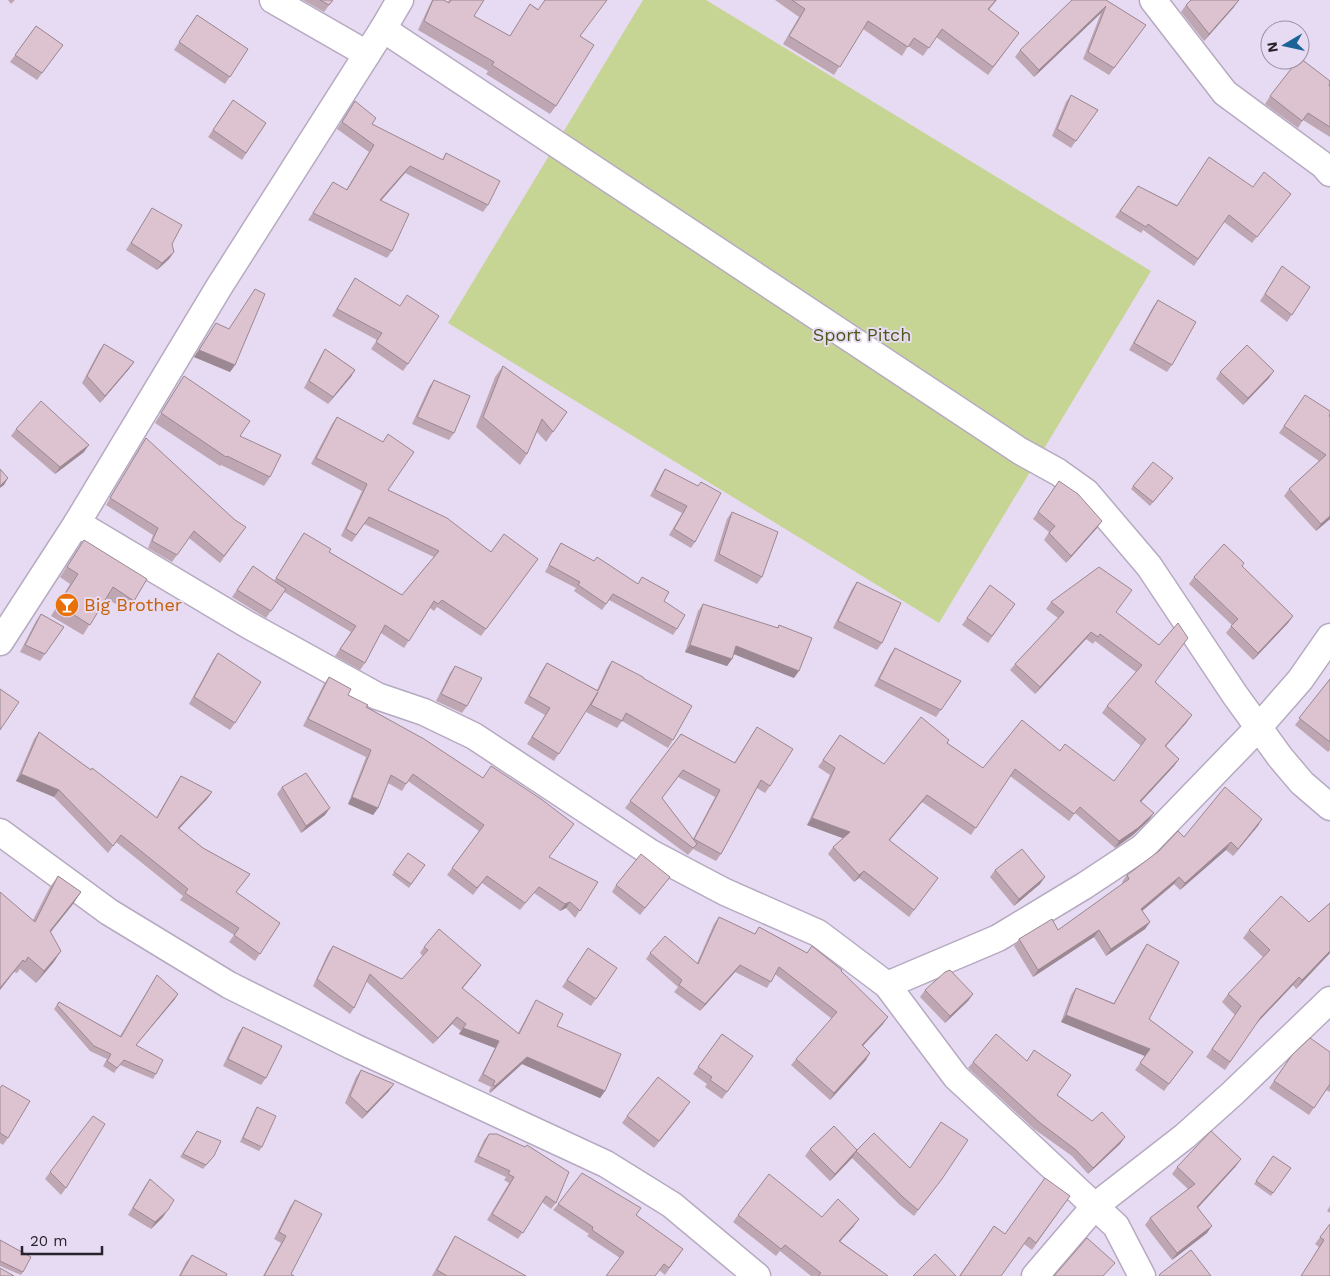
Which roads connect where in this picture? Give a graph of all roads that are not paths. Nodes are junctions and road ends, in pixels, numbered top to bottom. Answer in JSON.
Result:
{"nodes":[{"id":1,"x":273,"y":0,"type":"edge"},
{"id":2,"x":400,"y":0,"type":"edge"},
{"id":3,"x":1153,"y":0,"type":"edge"},
{"id":4,"x":383,"y":29,"type":"junction"},
{"id":5,"x":367,"y":54,"type":"junction"},
{"id":6,"x":1330,"y":173,"type":"edge"},
{"id":7,"x":78,"y":523,"type":"junction"},
{"id":8,"x":1330,"y":637,"type":"edge"},
{"id":9,"x":0,"y":642,"type":"edge"},
{"id":10,"x":1258,"y":728,"type":"junction"},
{"id":11,"x":1330,"y":807,"type":"edge"},
{"id":12,"x":0,"y":832,"type":"edge"},
{"id":13,"x":887,"y":985,"type":"junction"},
{"id":14,"x":1330,"y":1000,"type":"edge"},
{"id":15,"x":1095,"y":1206,"type":"junction"},
{"id":16,"x":756,"y":1276,"type":"edge"},
{"id":17,"x":1035,"y":1276,"type":"edge"},
{"id":18,"x":1142,"y":1276,"type":"edge"}],
"edges":[{"from":1,"to":5,"type":"street"},
{"from":2,"to":4,"type":"street"},
{"from":3,"to":6,"type":"street"},
{"from":4,"to":5,"type":"street"},
{"from":4,"to":10,"type":"street"},
{"from":5,"to":7,"type":"street"},
{"from":7,"to":9,"type":"street"},
{"from":7,"to":13,"type":"street"},
{"from":8,"to":10,"type":"street"},
{"from":10,"to":11,"type":"street"},
{"from":10,"to":13,"type":"street"},
{"from":12,"to":16,"type":"street"},
{"from":13,"to":15,"type":"street"},
{"from":14,"to":15,"type":"street"},
{"from":15,"to":17,"type":"street"},
{"from":15,"to":18,"type":"street"}]}
